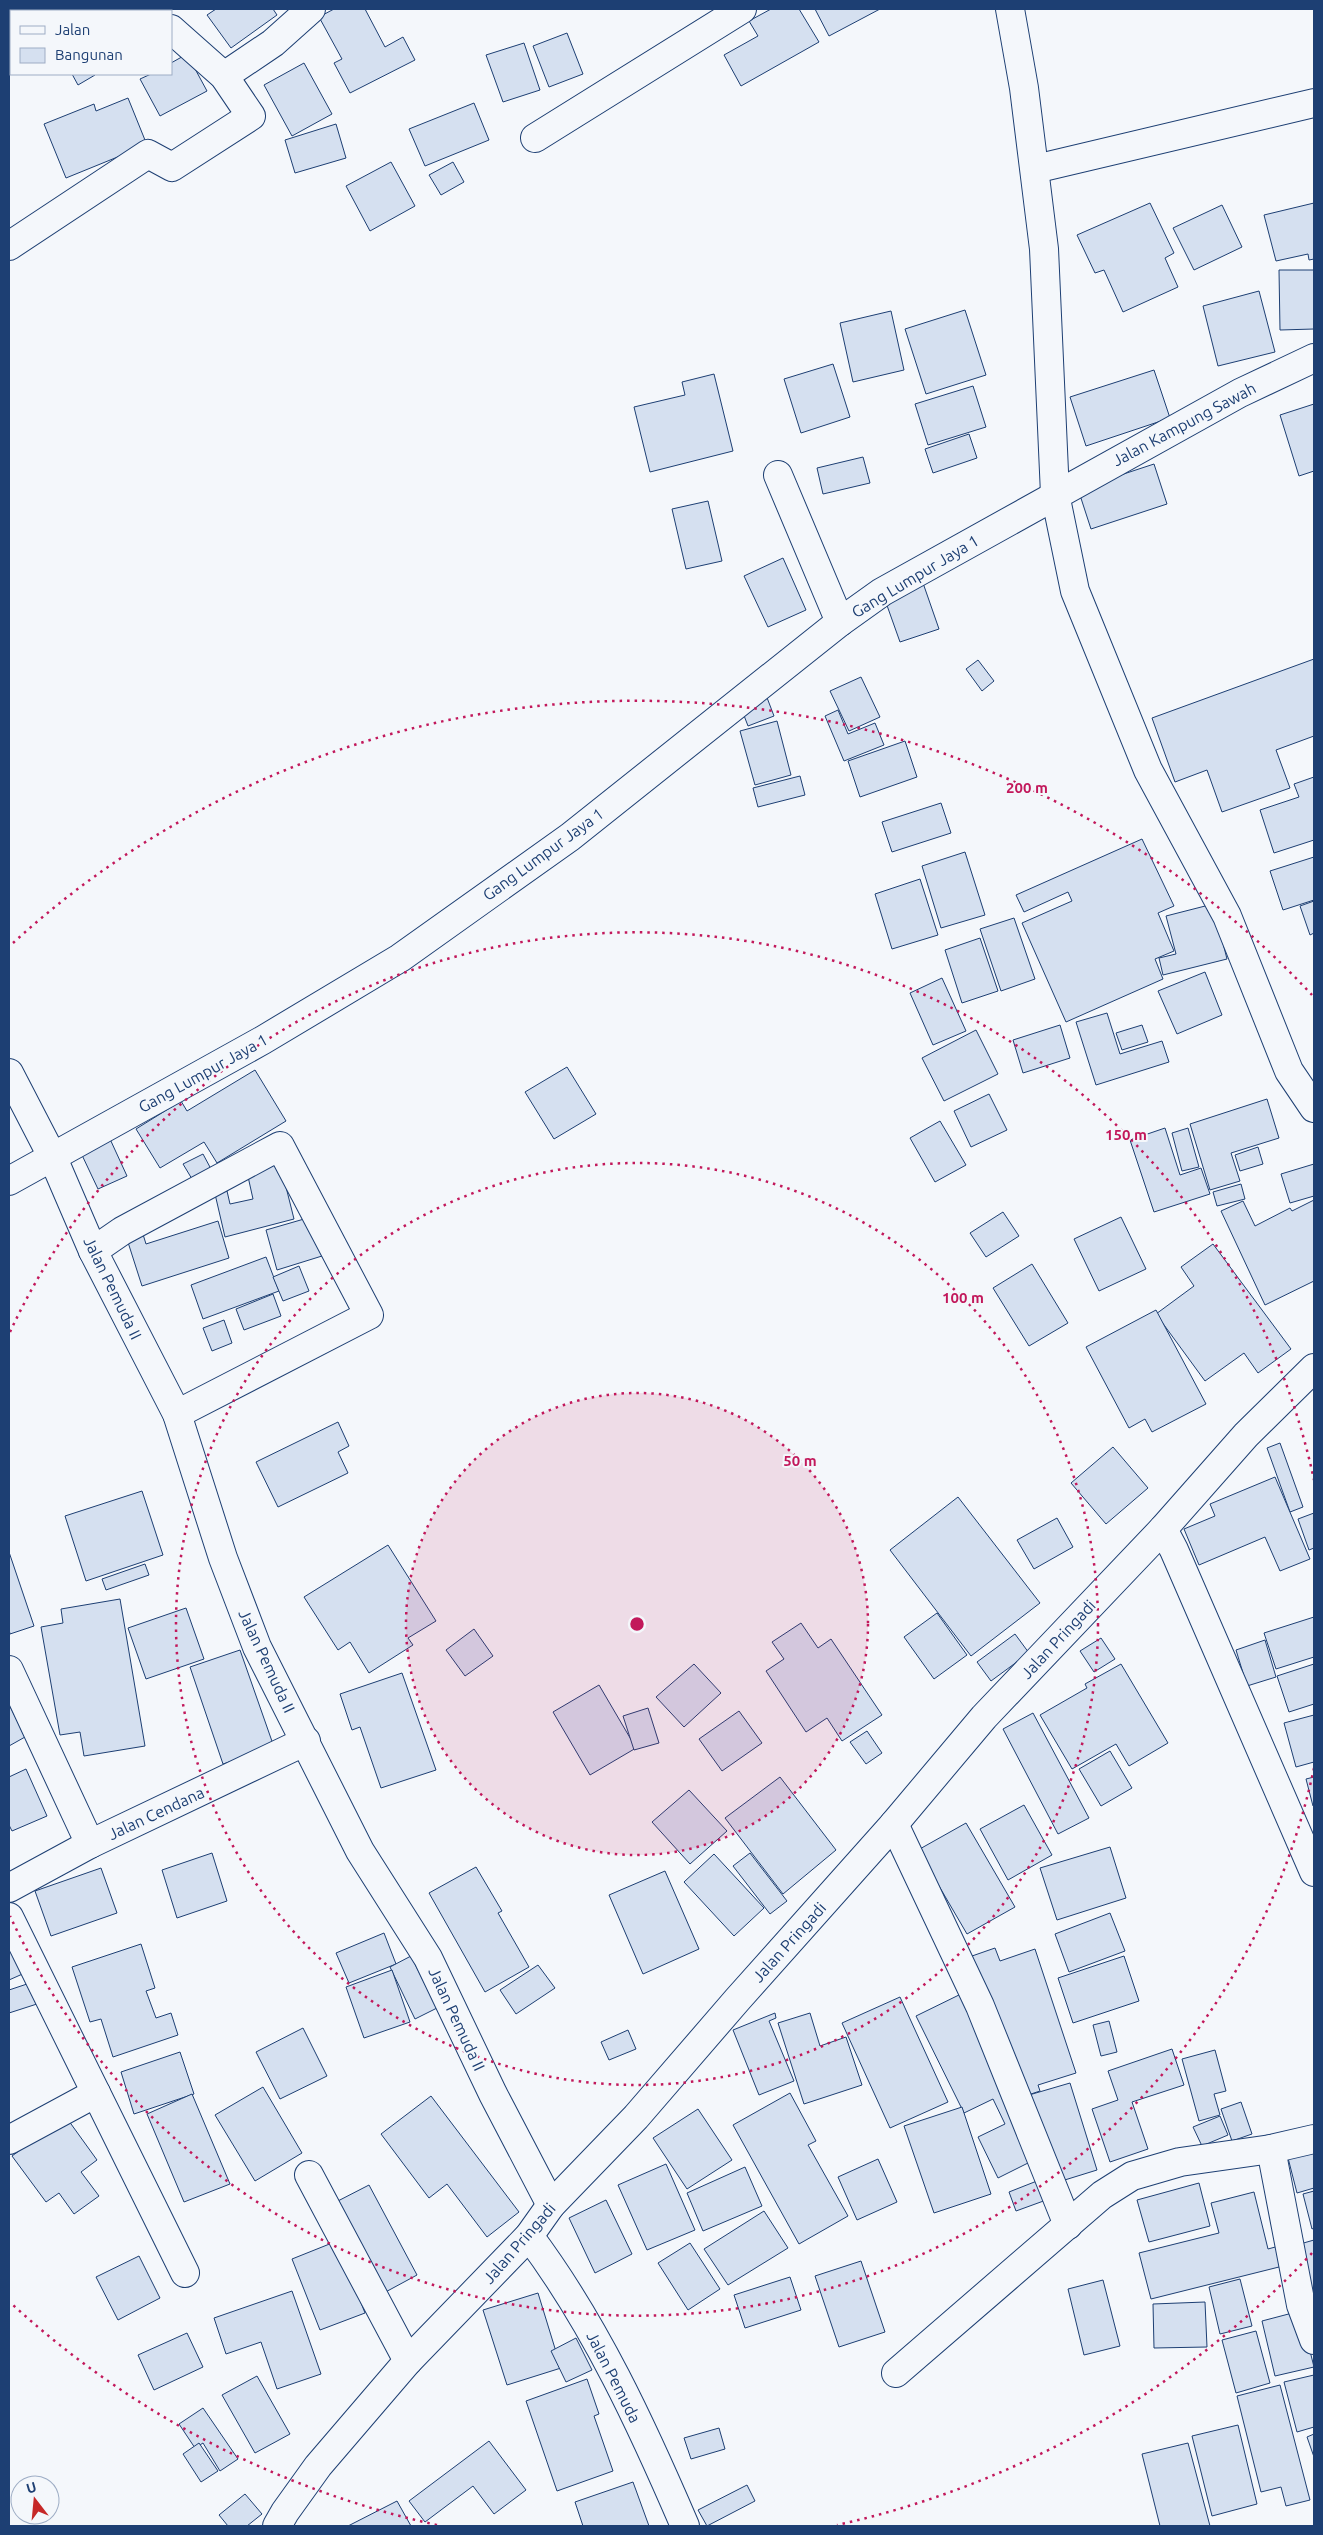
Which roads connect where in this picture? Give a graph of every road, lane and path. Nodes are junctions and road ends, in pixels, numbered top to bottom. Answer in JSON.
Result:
{"nodes":[{"id":1,"x":311,"y":9,"type":"edge"},
{"id":2,"x":742,"y":9,"type":"edge"},
{"id":3,"x":1010,"y":9,"type":"edge"},
{"id":4,"x":172,"y":30,"type":"edge"},
{"id":5,"x":224,"y":76,"type":"junction"},
{"id":6,"x":1314,"y":103,"type":"edge"},
{"id":7,"x":536,"y":138,"type":"dead end"},
{"id":8,"x":1035,"y":169,"type":"junction"},
{"id":9,"x":9,"y":246,"type":"edge"},
{"id":10,"x":1314,"y":358,"type":"edge"},
{"id":11,"x":778,"y":475,"type":"dead end"},
{"id":12,"x":1055,"y":494,"type":"junction"},
{"id":13,"x":840,"y":622,"type":"junction"},
{"id":14,"x":9,"y":1073,"type":"edge"},
{"id":15,"x":1314,"y":1108,"type":"edge"},
{"id":16,"x":53,"y":1158,"type":"junction"},
{"id":17,"x":9,"y":1181,"type":"edge"},
{"id":18,"x":93,"y":1251,"type":"junction"},
{"id":19,"x":1314,"y":1368,"type":"edge"},
{"id":20,"x":177,"y":1414,"type":"junction"},
{"id":21,"x":1163,"y":1529,"type":"junction"},
{"id":22,"x":9,"y":1670,"type":"edge"},
{"id":23,"x":306,"y":1741,"type":"junction"},
{"id":24,"x":894,"y":1824,"type":"junction"},
{"id":25,"x":90,"y":1844,"type":"junction"},
{"id":26,"x":1314,"y":1872,"type":"edge"},
{"id":27,"x":9,"y":1888,"type":"edge"},
{"id":28,"x":9,"y":1917,"type":"edge"},
{"id":29,"x":96,"y":2093,"type":"junction"},
{"id":30,"x":1314,"y":2139,"type":"edge"},
{"id":31,"x":9,"y":2140,"type":"edge"},
{"id":32,"x":1271,"y":2149,"type":"junction"},
{"id":33,"x":309,"y":2175,"type":"dead end"},
{"id":34,"x":552,"y":2205,"type":"junction"},
{"id":35,"x":1068,"y":2225,"type":"junction"},
{"id":36,"x":529,"y":2236,"type":"junction"},
{"id":37,"x":184,"y":2273,"type":"dead end"},
{"id":38,"x":1314,"y":2340,"type":"edge"},
{"id":39,"x":408,"y":2361,"type":"junction"},
{"id":40,"x":896,"y":2373,"type":"dead end"},
{"id":41,"x":278,"y":2526,"type":"edge"},
{"id":42,"x":686,"y":2526,"type":"edge"}],
"edges":[{"from":1,"to":5,"type":"street"},
{"from":2,"to":7,"type":"street"},
{"from":3,"to":8,"type":"street"},
{"from":4,"to":5,"type":"street"},
{"from":5,"to":9,"type":"street"},
{"from":6,"to":8,"type":"street"},
{"from":8,"to":12,"type":"street"},
{"from":10,"to":12,"type":"street","name":"Jalan Kampung Sawah"},
{"from":11,"to":13,"type":"street"},
{"from":12,"to":13,"type":"street","name":"Gang Lumpur Jaya 1"},
{"from":12,"to":15,"type":"street"},
{"from":13,"to":16,"type":"street","name":"Gang Lumpur Jaya 1"},
{"from":14,"to":16,"type":"street","name":"Jalan Pemuda II"},
{"from":16,"to":17,"type":"street","name":"Gang Lumpur Jaya 1"},
{"from":16,"to":18,"type":"street","name":"Jalan Pemuda II"},
{"from":18,"to":20,"type":"street","name":"Jalan Pemuda II"},
{"from":18,"to":20,"type":"street"},
{"from":19,"to":21,"type":"street","name":"Jalan Pringadi"},
{"from":20,"to":23,"type":"street","name":"Jalan Pemuda II"},
{"from":21,"to":24,"type":"street","name":"Jalan Pringadi"},
{"from":21,"to":26,"type":"street"},
{"from":22,"to":25,"type":"street"},
{"from":23,"to":25,"type":"street","name":"Jalan Cendana"},
{"from":23,"to":34,"type":"street","name":"Jalan Pemuda II"},
{"from":24,"to":34,"type":"street","name":"Jalan Pringadi"},
{"from":24,"to":35,"type":"street"},
{"from":25,"to":27,"type":"street","name":"Jalan Cendana"},
{"from":28,"to":29,"type":"street"},
{"from":29,"to":31,"type":"street"},
{"from":29,"to":37,"type":"street"},
{"from":30,"to":32,"type":"street"},
{"from":32,"to":35,"type":"street"},
{"from":32,"to":38,"type":"street"},
{"from":33,"to":39,"type":"street"},
{"from":34,"to":36,"type":"street","name":"Jalan Pringadi"},
{"from":35,"to":40,"type":"street"},
{"from":36,"to":39,"type":"street","name":"Jalan Pringadi"},
{"from":36,"to":42,"type":"street","name":"Jalan Pemuda"},
{"from":39,"to":41,"type":"street","name":"Jalan Pringadi"}]}
